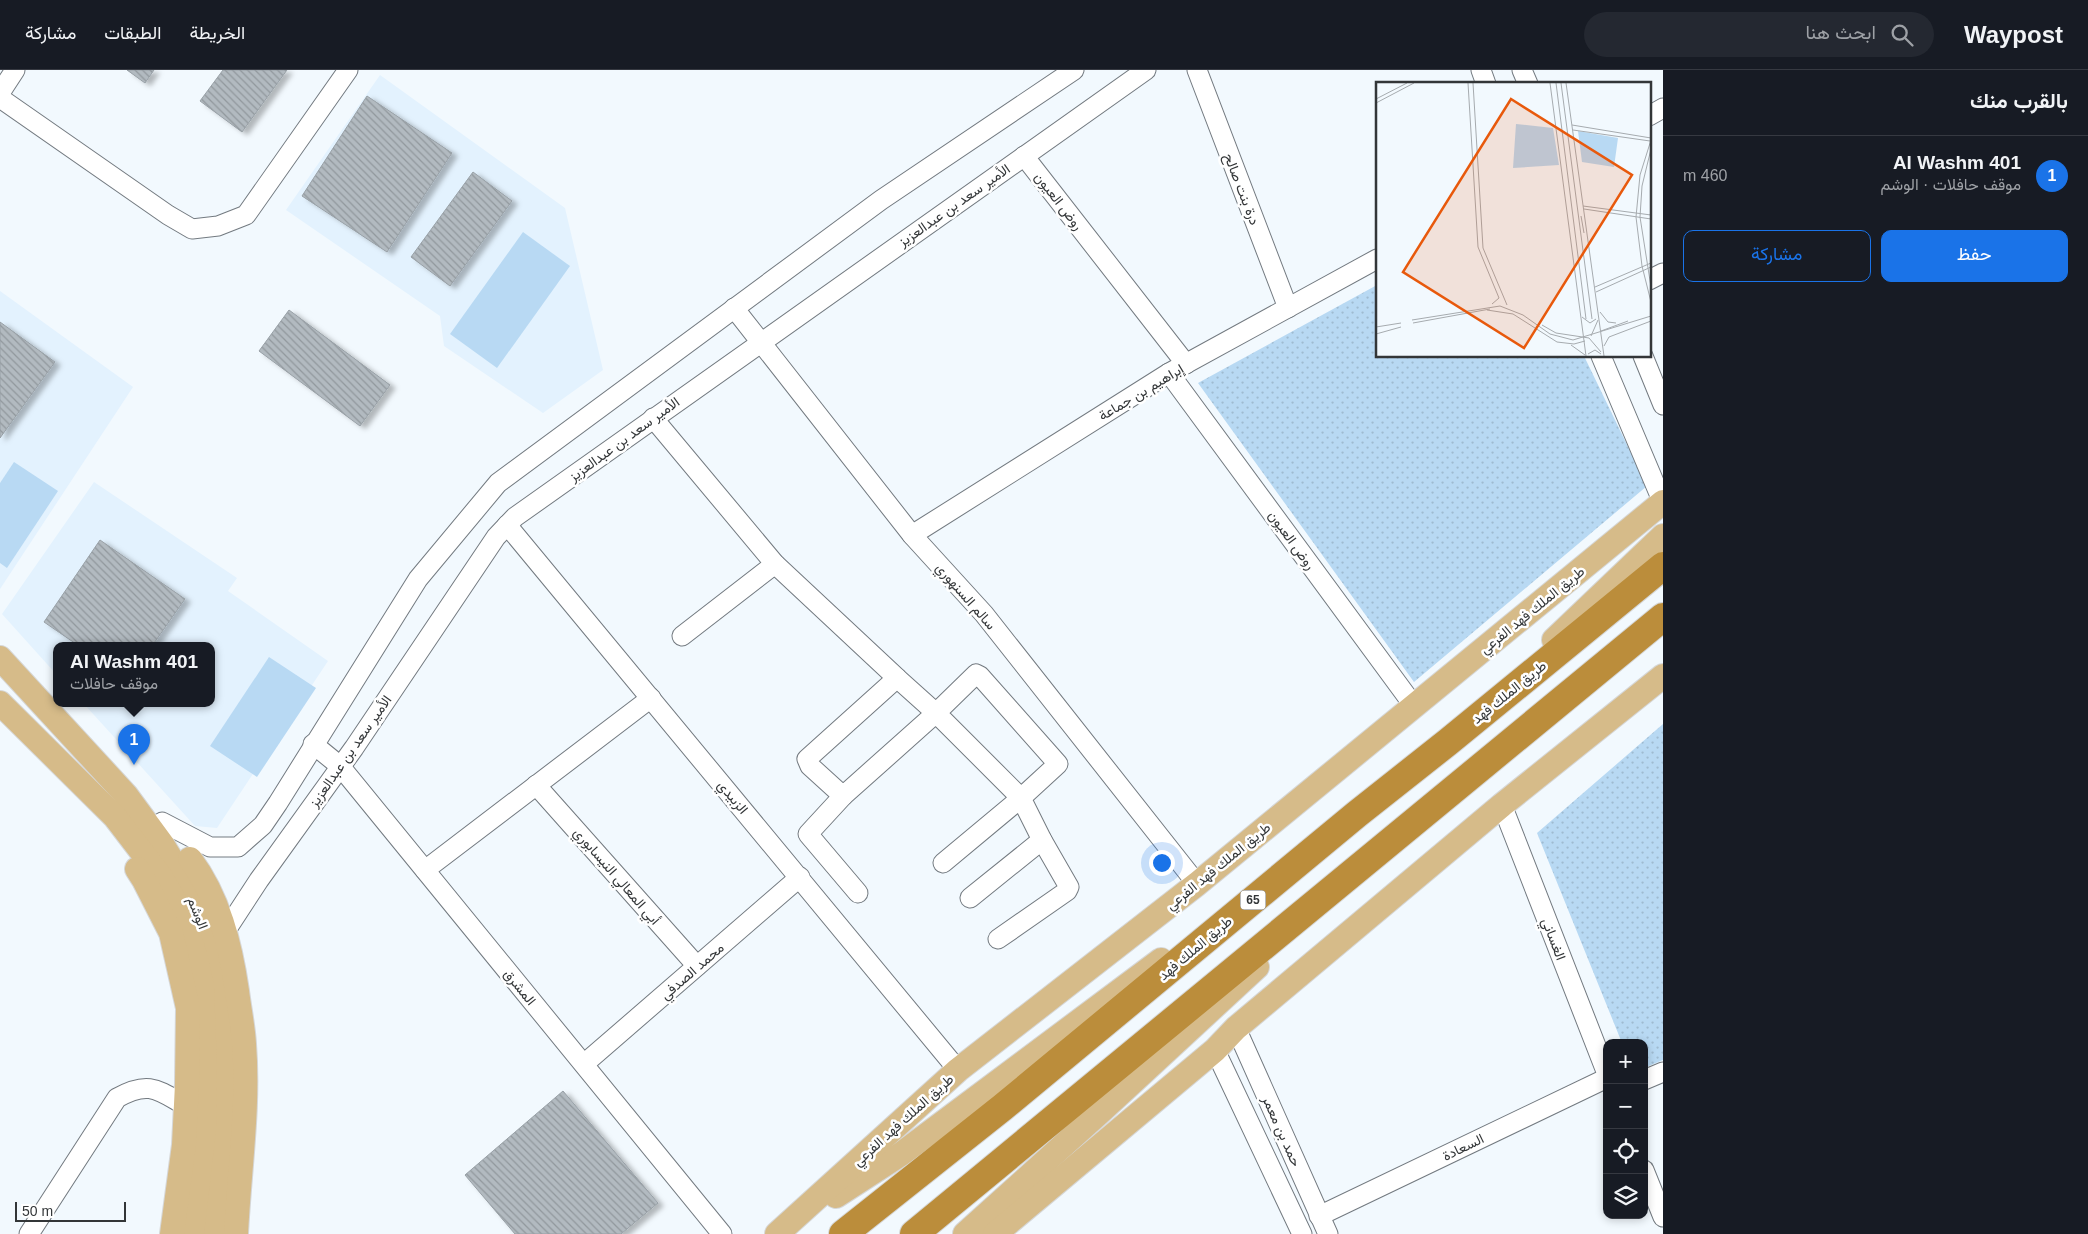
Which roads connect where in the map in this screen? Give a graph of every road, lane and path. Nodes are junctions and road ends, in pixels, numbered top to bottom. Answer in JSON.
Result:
{"nodes":[{"id":1,"x":15,"y":70,"type":"edge"},
{"id":2,"x":348,"y":70,"type":"edge"},
{"id":3,"x":1074,"y":70,"type":"edge"},
{"id":4,"x":1146,"y":70,"type":"edge"},
{"id":5,"x":1197,"y":70,"type":"edge"},
{"id":6,"x":1481,"y":70,"type":"edge"},
{"id":7,"x":1522,"y":70,"type":"edge"},
{"id":8,"x":1485,"y":82,"type":"edge"},
{"id":9,"x":1527,"y":82,"type":"edge"},
{"id":10,"x":0,"y":94,"type":"edge"},
{"id":11,"x":0,"y":98,"type":"edge"},
{"id":12,"x":1663,"y":108,"type":"edge"},
{"id":13,"x":1650,"y":115,"type":"edge"},
{"id":14,"x":1024,"y":156,"type":"junction"},
{"id":15,"x":1376,"y":260,"type":"edge"},
{"id":16,"x":1663,"y":273,"type":"edge"},
{"id":17,"x":1650,"y":280,"type":"edge"},
{"id":18,"x":734,"y":308,"type":"junction"},
{"id":19,"x":1288,"y":308,"type":"junction"},
{"id":20,"x":760,"y":342,"type":"junction"},
{"id":21,"x":1602,"y":358,"type":"edge"},
{"id":22,"x":1644,"y":358,"type":"edge"},
{"id":23,"x":1186,"y":364,"type":"junction"},
{"id":24,"x":1169,"y":373,"type":"junction"},
{"id":25,"x":1663,"y":405,"type":"edge"},
{"id":26,"x":653,"y":418,"type":"junction"},
{"id":27,"x":1663,"y":503,"type":"edge"},
{"id":28,"x":507,"y":525,"type":"junction"},
{"id":29,"x":912,"y":535,"type":"junction"},
{"id":30,"x":1663,"y":536,"type":"edge"},
{"id":31,"x":776,"y":564,"type":"junction"},
{"id":32,"x":1663,"y":566,"type":"edge"},
{"id":33,"x":1663,"y":617,"type":"edge"},
{"id":34,"x":1663,"y":623,"type":"edge"},
{"id":35,"x":682,"y":636,"type":"dead end"},
{"id":36,"x":2,"y":651,"type":"edge"},
{"id":37,"x":1620,"y":652,"type":"junction"},
{"id":38,"x":1663,"y":676,"type":"edge"},
{"id":39,"x":897,"y":678,"type":"junction"},
{"id":40,"x":651,"y":698,"type":"junction"},
{"id":41,"x":0,"y":703,"type":"edge"},
{"id":42,"x":1414,"y":706,"type":"junction"},
{"id":43,"x":936,"y":713,"type":"junction"},
{"id":44,"x":1448,"y":742,"type":"junction"},
{"id":45,"x":314,"y":744,"type":"junction"},
{"id":46,"x":340,"y":766,"type":"junction"},
{"id":47,"x":73,"y":777,"type":"junction"},
{"id":48,"x":536,"y":785,"type":"junction"},
{"id":49,"x":126,"y":795,"type":"junction"},
{"id":50,"x":843,"y":796,"type":"junction"},
{"id":51,"x":1021,"y":798,"type":"junction"},
{"id":52,"x":1502,"y":805,"type":"junction"},
{"id":53,"x":1357,"y":814,"type":"junction"},
{"id":54,"x":162,"y":822,"type":"junction"},
{"id":55,"x":1042,"y":840,"type":"junction"},
{"id":56,"x":1387,"y":844,"type":"junction"},
{"id":57,"x":943,"y":863,"type":"dead end"},
{"id":58,"x":425,"y":870,"type":"junction"},
{"id":59,"x":800,"y":876,"type":"junction"},
{"id":60,"x":1197,"y":884,"type":"junction"},
{"id":61,"x":858,"y":893,"type":"dead end"},
{"id":62,"x":970,"y":898,"type":"dead end"},
{"id":63,"x":225,"y":932,"type":"junction"},
{"id":64,"x":998,"y":939,"type":"dead end"},
{"id":65,"x":697,"y":966,"type":"junction"},
{"id":66,"x":1236,"y":1028,"type":"junction"},
{"id":67,"x":1215,"y":1050,"type":"junction"},
{"id":68,"x":584,"y":1064,"type":"junction"},
{"id":69,"x":1603,"y":1064,"type":"edge"},
{"id":70,"x":958,"y":1070,"type":"junction"},
{"id":71,"x":1663,"y":1072,"type":"edge"},
{"id":72,"x":1648,"y":1078,"type":"edge"},
{"id":73,"x":1603,"y":1080,"type":"edge"},
{"id":74,"x":186,"y":1106,"type":"junction"},
{"id":75,"x":1646,"y":1174,"type":"edge"},
{"id":76,"x":1319,"y":1216,"type":"junction"},
{"id":77,"x":1663,"y":1218,"type":"edge"},
{"id":78,"x":779,"y":1232,"type":"edge"},
{"id":79,"x":29,"y":1234,"type":"edge"},
{"id":80,"x":172,"y":1234,"type":"edge"},
{"id":81,"x":192,"y":1234,"type":"edge"},
{"id":82,"x":213,"y":1234,"type":"edge"},
{"id":83,"x":236,"y":1234,"type":"edge"},
{"id":84,"x":722,"y":1234,"type":"edge"},
{"id":85,"x":843,"y":1234,"type":"edge"},
{"id":86,"x":914,"y":1234,"type":"edge"},
{"id":87,"x":965,"y":1234,"type":"edge"},
{"id":88,"x":995,"y":1234,"type":"edge"},
{"id":89,"x":1302,"y":1234,"type":"edge"},
{"id":90,"x":1328,"y":1234,"type":"edge"}],
"edges":[{"from":1,"to":10,"type":"street"},
{"from":2,"to":11,"type":"street"},
{"from":3,"to":18,"type":"street"},
{"from":4,"to":14,"type":"street","name":"الأمير سعد بن عبدالعزيز"},
{"from":5,"to":19,"type":"street","name":"درة بنت صالح"},
{"from":6,"to":8,"type":"street"},
{"from":7,"to":9,"type":"street"},
{"from":12,"to":13,"type":"street"},
{"from":14,"to":20,"type":"street","name":"الأمير سعد بن عبدالعزيز"},
{"from":14,"to":23,"type":"street","name":"روض العيون"},
{"from":15,"to":19,"type":"street","name":"إبراهيم بن جماعة"},
{"from":16,"to":17,"type":"street"},
{"from":18,"to":20,"type":"street","name":"سالم السنهوري"},
{"from":18,"to":45,"type":"street"},
{"from":19,"to":23,"type":"street","name":"إبراهيم بن جماعة"},
{"from":20,"to":26,"type":"street","name":"الأمير سعد بن عبدالعزيز"},
{"from":20,"to":29,"type":"street","name":"سالم السنهوري"},
{"from":21,"to":27,"type":"street"},
{"from":22,"to":25,"type":"street"},
{"from":23,"to":24,"type":"street","name":"إبراهيم بن جماعة"},
{"from":24,"to":29,"type":"street","name":"إبراهيم بن جماعة"},
{"from":24,"to":42,"type":"street","name":"روض العيون"},
{"from":26,"to":28,"type":"street","name":"الأمير سعد بن عبدالعزيز"},
{"from":26,"to":31,"type":"street"},
{"from":27,"to":42,"type":"main road","name":"طريق الملك فهد الفرعي"},
{"from":28,"to":40,"type":"street","name":"الزبيدي"},
{"from":28,"to":46,"type":"street","name":"الأمير سعد بن عبدالعزيز"},
{"from":29,"to":60,"type":"street","name":"سالم السنهوري"},
{"from":30,"to":44,"type":"main road"},
{"from":31,"to":35,"type":"street"},
{"from":31,"to":39,"type":"street"},
{"from":32,"to":44,"type":"highway","name":"طريق الملك فهد","number":"65"},
{"from":33,"to":37,"type":"highway"},
{"from":34,"to":37,"type":"main road"},
{"from":36,"to":49,"type":"main road","name":"الوشم"},
{"from":37,"to":56,"type":"highway"},
{"from":38,"to":52,"type":"main road"},
{"from":39,"to":43,"type":"street"},
{"from":39,"to":50,"type":"street"},
{"from":40,"to":48,"type":"street"},
{"from":40,"to":59,"type":"street","name":"الزبيدي"},
{"from":41,"to":47,"type":"main road","name":"الوشم"},
{"from":42,"to":60,"type":"main road","name":"طريق الملك فهد الفرعي"},
{"from":43,"to":50,"type":"street"},
{"from":43,"to":51,"type":"street"},
{"from":43,"to":51,"type":"street"},
{"from":44,"to":53,"type":"highway","name":"طريق الملك فهد","number":"65"},
{"from":45,"to":46,"type":"street","name":"المشرق"},
{"from":45,"to":54,"type":"street"},
{"from":46,"to":58,"type":"street","name":"المشرق"},
{"from":46,"to":63,"type":"street","name":"الأمير سعد بن عبدالعزيز"},
{"from":47,"to":74,"type":"main road"},
{"from":47,"to":81,"type":"main road","name":"الوشم"},
{"from":48,"to":58,"type":"street"},
{"from":48,"to":65,"type":"street","name":"أبي المعالي النيسابوري"},
{"from":49,"to":54,"type":"main road"},
{"from":49,"to":82,"type":"main road","name":"الوشم"},
{"from":50,"to":61,"type":"street"},
{"from":51,"to":55,"type":"street"},
{"from":51,"to":57,"type":"street"},
{"from":52,"to":66,"type":"main road"},
{"from":52,"to":69,"type":"street","name":"الغساني"},
{"from":53,"to":78,"type":"main road"},
{"from":53,"to":85,"type":"highway","name":"طريق الملك فهد","number":"65"},
{"from":54,"to":63,"type":"main road"},
{"from":55,"to":62,"type":"street"},
{"from":55,"to":64,"type":"street"},
{"from":56,"to":86,"type":"highway"},
{"from":56,"to":87,"type":"main road"},
{"from":58,"to":68,"type":"street","name":"المشرق"},
{"from":59,"to":65,"type":"street","name":"محمد الصدفي"},
{"from":59,"to":70,"type":"street","name":"الزبيدي"},
{"from":60,"to":70,"type":"main road","name":"طريق الملك فهد الفرعي"},
{"from":63,"to":83,"type":"main road"},
{"from":65,"to":68,"type":"street","name":"محمد الصدفي"},
{"from":66,"to":67,"type":"main road"},
{"from":66,"to":76,"type":"street","name":"حمد بن معمر"},
{"from":67,"to":88,"type":"main road"},
{"from":67,"to":89,"type":"street","name":"حمد بن معمر"},
{"from":68,"to":84,"type":"street","name":"المشرق"},
{"from":70,"to":78,"type":"main road","name":"طريق الملك فهد الفرعي"},
{"from":71,"to":72,"type":"street"},
{"from":73,"to":76,"type":"street","name":"السعادة"},
{"from":74,"to":79,"type":"street"},
{"from":74,"to":80,"type":"main road"},
{"from":75,"to":77,"type":"street"},
{"from":76,"to":90,"type":"street","name":"حمد بن معمر"}]}
